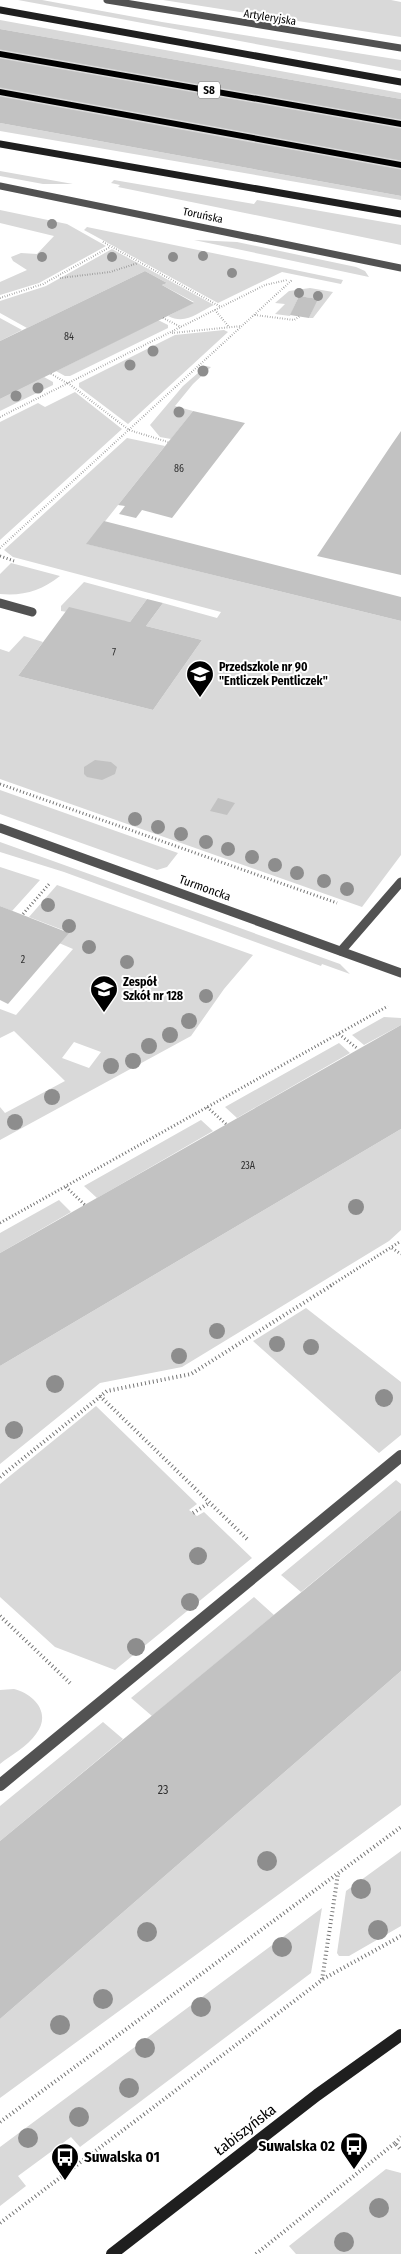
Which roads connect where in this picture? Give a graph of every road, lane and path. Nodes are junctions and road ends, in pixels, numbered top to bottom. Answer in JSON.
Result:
{"nodes":[{"id":1,"x":107,"y":0,"type":"edge"},
{"id":2,"x":0,"y":10,"type":"edge"},
{"id":3,"x":401,"y":48,"type":"edge"},
{"id":4,"x":0,"y":54,"type":"edge"},
{"id":5,"x":401,"y":82,"type":"edge"},
{"id":6,"x":0,"y":93,"type":"edge"},
{"id":7,"x":401,"y":124,"type":"edge"},
{"id":8,"x":0,"y":144,"type":"edge"},
{"id":9,"x":401,"y":165,"type":"edge"},
{"id":10,"x":0,"y":186,"type":"edge"},
{"id":11,"x":401,"y":214,"type":"edge"},
{"id":12,"x":102,"y":242,"type":"dead end"},
{"id":13,"x":110,"y":246,"type":"junction"},
{"id":14,"x":138,"y":264,"type":"dead end"},
{"id":15,"x":401,"y":268,"type":"edge"},
{"id":16,"x":60,"y":278,"type":"dead end"},
{"id":17,"x":0,"y":298,"type":"edge"},
{"id":18,"x":221,"y":307,"type":"junction"},
{"id":19,"x":215,"y":310,"type":"junction"},
{"id":20,"x":255,"y":314,"type":"junction"},
{"id":21,"x":300,"y":316,"type":"dead end"},
{"id":22,"x":164,"y":318,"type":"dead end"},
{"id":23,"x":242,"y":326,"type":"junction"},
{"id":24,"x":181,"y":327,"type":"junction"},
{"id":25,"x":228,"y":327,"type":"junction"},
{"id":26,"x":169,"y":333,"type":"junction"},
{"id":27,"x":51,"y":374,"type":"dead end"},
{"id":28,"x":68,"y":383,"type":"junction"},
{"id":29,"x":0,"y":417,"type":"edge"},
{"id":30,"x":129,"y":430,"type":"junction"},
{"id":31,"x":168,"y":442,"type":"dead end"},
{"id":32,"x":0,"y":548,"type":"edge"},
{"id":33,"x":0,"y":556,"type":"edge"},
{"id":34,"x":14,"y":561,"type":"dead end"},
{"id":35,"x":0,"y":603,"type":"edge"},
{"id":36,"x":32,"y":612,"type":"dead end"},
{"id":37,"x":0,"y":784,"type":"edge"},
{"id":38,"x":0,"y":828,"type":"edge"},
{"id":39,"x":55,"y":877,"type":"dead end"},
{"id":40,"x":401,"y":882,"type":"edge"},
{"id":41,"x":23,"y":914,"type":"dead end"},
{"id":42,"x":372,"y":916,"type":"junction"},
{"id":43,"x":341,"y":951,"type":"junction"},
{"id":44,"x":401,"y":972,"type":"edge"},
{"id":45,"x":389,"y":1006,"type":"dead end"},
{"id":46,"x":339,"y":1034,"type":"junction"},
{"id":47,"x":358,"y":1049,"type":"dead end"},
{"id":48,"x":207,"y":1107,"type":"junction"},
{"id":49,"x":226,"y":1124,"type":"dead end"},
{"id":50,"x":66,"y":1186,"type":"junction"},
{"id":51,"x":85,"y":1205,"type":"dead end"},
{"id":52,"x":0,"y":1223,"type":"edge"},
{"id":53,"x":401,"y":1241,"type":"edge"},
{"id":54,"x":392,"y":1248,"type":"junction"},
{"id":55,"x":401,"y":1254,"type":"edge"},
{"id":56,"x":100,"y":1396,"type":"junction"},
{"id":57,"x":401,"y":1456,"type":"edge"},
{"id":58,"x":0,"y":1477,"type":"edge"},
{"id":59,"x":209,"y":1502,"type":"junction"},
{"id":60,"x":193,"y":1513,"type":"dead end"},
{"id":61,"x":271,"y":1562,"type":"junction"},
{"id":62,"x":0,"y":1616,"type":"edge"},
{"id":63,"x":96,"y":1706,"type":"junction"},
{"id":64,"x":0,"y":1785,"type":"edge"},
{"id":65,"x":401,"y":1827,"type":"edge"},
{"id":66,"x":338,"y":1874,"type":"junction"},
{"id":67,"x":401,"y":1936,"type":"edge"},
{"id":68,"x":322,"y":1980,"type":"junction"},
{"id":69,"x":401,"y":2035,"type":"edge"},
{"id":70,"x":0,"y":2122,"type":"edge"},
{"id":71,"x":401,"y":2137,"type":"edge"},
{"id":72,"x":395,"y":2142,"type":"junction"},
{"id":73,"x":401,"y":2150,"type":"edge"},
{"id":74,"x":0,"y":2223,"type":"edge"},
{"id":75,"x":112,"y":2254,"type":"edge"},
{"id":76,"x":256,"y":2254,"type":"edge"}],
"edges":[{"from":1,"to":3,"type":"street","name":"Artyleryjska"},
{"from":2,"to":5,"type":"main road"},
{"from":4,"to":7,"type":"highway","number":"S8"},
{"from":6,"to":9,"type":"highway"},
{"from":8,"to":11,"type":"main road"},
{"from":10,"to":15,"type":"street","name":"Toruńska"},
{"from":12,"to":13,"type":"path"},
{"from":13,"to":17,"type":"path"},
{"from":13,"to":18,"type":"path"},
{"from":14,"to":16,"type":"path"},
{"from":18,"to":19,"type":"path"},
{"from":18,"to":20,"type":"path"},
{"from":19,"to":24,"type":"path"},
{"from":19,"to":25,"type":"path"},
{"from":20,"to":21,"type":"path"},
{"from":20,"to":23,"type":"path"},
{"from":22,"to":24,"type":"path"},
{"from":23,"to":25,"type":"path"},
{"from":23,"to":30,"type":"path"},
{"from":24,"to":26,"type":"path"},
{"from":25,"to":26,"type":"path"},
{"from":26,"to":28,"type":"path"},
{"from":27,"to":28,"type":"path"},
{"from":28,"to":29,"type":"path"},
{"from":28,"to":30,"type":"path"},
{"from":30,"to":31,"type":"path"},
{"from":30,"to":32,"type":"path"},
{"from":33,"to":34,"type":"path"},
{"from":35,"to":36,"type":"street"},
{"from":37,"to":42,"type":"path"},
{"from":38,"to":43,"type":"street","name":"Turmoncka"},
{"from":39,"to":41,"type":"path"},
{"from":40,"to":42,"type":"street"},
{"from":42,"to":43,"type":"street"},
{"from":43,"to":44,"type":"street","name":"Turmoncka"},
{"from":45,"to":46,"type":"path"},
{"from":46,"to":47,"type":"path"},
{"from":46,"to":48,"type":"path"},
{"from":48,"to":49,"type":"path"},
{"from":48,"to":50,"type":"path"},
{"from":50,"to":51,"type":"path"},
{"from":50,"to":52,"type":"path"},
{"from":53,"to":54,"type":"path"},
{"from":54,"to":55,"type":"path"},
{"from":54,"to":56,"type":"path"},
{"from":56,"to":58,"type":"path"},
{"from":56,"to":59,"type":"path"},
{"from":57,"to":61,"type":"street"},
{"from":59,"to":60,"type":"path"},
{"from":59,"to":61,"type":"path"},
{"from":61,"to":63,"type":"street"},
{"from":62,"to":63,"type":"path"},
{"from":63,"to":64,"type":"street"},
{"from":65,"to":66,"type":"path"},
{"from":66,"to":68,"type":"path"},
{"from":66,"to":70,"type":"path"},
{"from":67,"to":68,"type":"path"},
{"from":68,"to":74,"type":"path"},
{"from":69,"to":75,"type":"main road","name":"Łabiszyńska"},
{"from":71,"to":72,"type":"path"},
{"from":72,"to":73,"type":"path"},
{"from":72,"to":76,"type":"path"}]}
